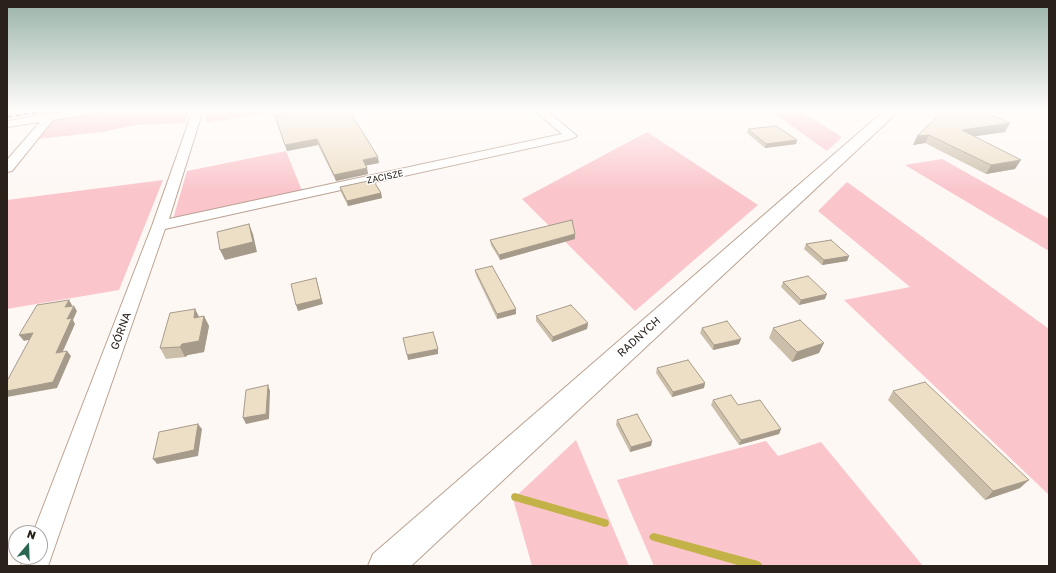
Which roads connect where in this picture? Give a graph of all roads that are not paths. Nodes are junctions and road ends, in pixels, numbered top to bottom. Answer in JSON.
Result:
{"nodes":[{"id":1,"x":33,"y":137,"type":"edge"},
{"id":2,"x":189,"y":137,"type":"edge"},
{"id":3,"x":568,"y":137,"type":"edge"},
{"id":4,"x":863,"y":137,"type":"edge"},
{"id":5,"x":7,"y":168,"type":"edge"},
{"id":6,"x":159,"y":226,"type":"junction"},
{"id":7,"x":48,"y":528,"type":"edge"},
{"id":8,"x":386,"y":566,"type":"edge"}],
"edges":[{"from":1,"to":5,"type":"street"},
{"from":2,"to":6,"type":"street","name":"GÓRNA"},
{"from":3,"to":6,"type":"street","name":"ZACISZE"},
{"from":4,"to":8,"type":"street","name":"RADNYCH"},
{"from":6,"to":7,"type":"street","name":"GÓRNA"}]}
